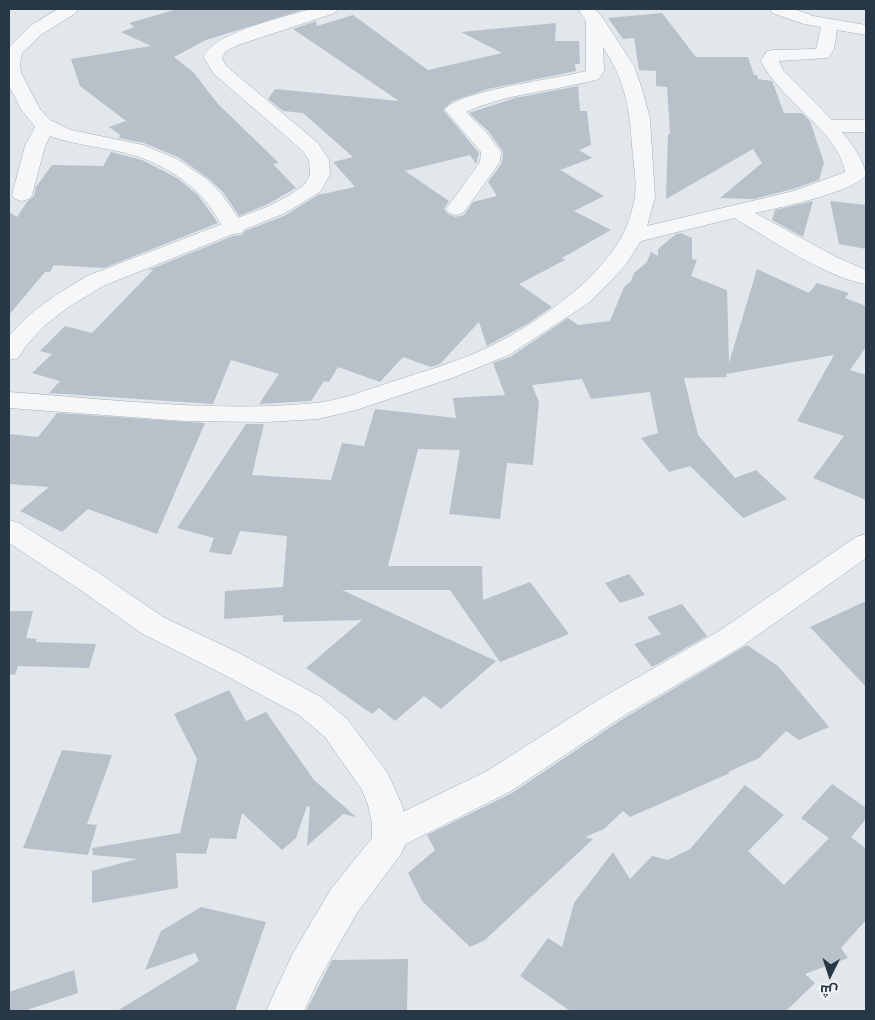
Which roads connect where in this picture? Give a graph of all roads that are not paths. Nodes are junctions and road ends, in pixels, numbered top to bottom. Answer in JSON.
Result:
{"nodes":[{"id":1,"x":70,"y":9,"type":"edge"},
{"id":2,"x":329,"y":9,"type":"edge"},
{"id":3,"x":778,"y":9,"type":"edge"},
{"id":4,"x":590,"y":13,"type":"edge"},
{"id":5,"x":830,"y":24,"type":"junction"},
{"id":6,"x":866,"y":30,"type":"edge"},
{"id":7,"x":13,"y":46,"type":"edge"},
{"id":8,"x":45,"y":126,"type":"junction"},
{"id":9,"x":826,"y":126,"type":"junction"},
{"id":10,"x":866,"y":126,"type":"edge"},
{"id":11,"x":22,"y":196,"type":"dead end"},
{"id":12,"x":456,"y":209,"type":"dead end"},
{"id":13,"x":736,"y":211,"type":"junction"},
{"id":14,"x":234,"y":228,"type":"junction"},
{"id":15,"x":633,"y":236,"type":"junction"},
{"id":16,"x":866,"y":277,"type":"edge"},
{"id":17,"x":9,"y":353,"type":"edge"},
{"id":18,"x":9,"y":400,"type":"edge"},
{"id":19,"x":9,"y":530,"type":"edge"},
{"id":20,"x":866,"y":544,"type":"edge"},
{"id":21,"x":390,"y":835,"type":"junction"},
{"id":22,"x":285,"y":1011,"type":"edge"}],
"edges":[{"from":1,"to":7,"type":"street"},
{"from":2,"to":14,"type":"street"},
{"from":3,"to":5,"type":"street"},
{"from":4,"to":12,"type":"street"},
{"from":4,"to":15,"type":"street"},
{"from":5,"to":6,"type":"street"},
{"from":5,"to":9,"type":"street"},
{"from":7,"to":8,"type":"street"},
{"from":8,"to":11,"type":"street"},
{"from":8,"to":14,"type":"street"},
{"from":9,"to":10,"type":"street"},
{"from":9,"to":13,"type":"street"},
{"from":13,"to":15,"type":"street"},
{"from":13,"to":16,"type":"street"},
{"from":14,"to":17,"type":"street"},
{"from":15,"to":18,"type":"street"},
{"from":19,"to":21,"type":"street"},
{"from":20,"to":21,"type":"street"},
{"from":21,"to":22,"type":"street"}]}
